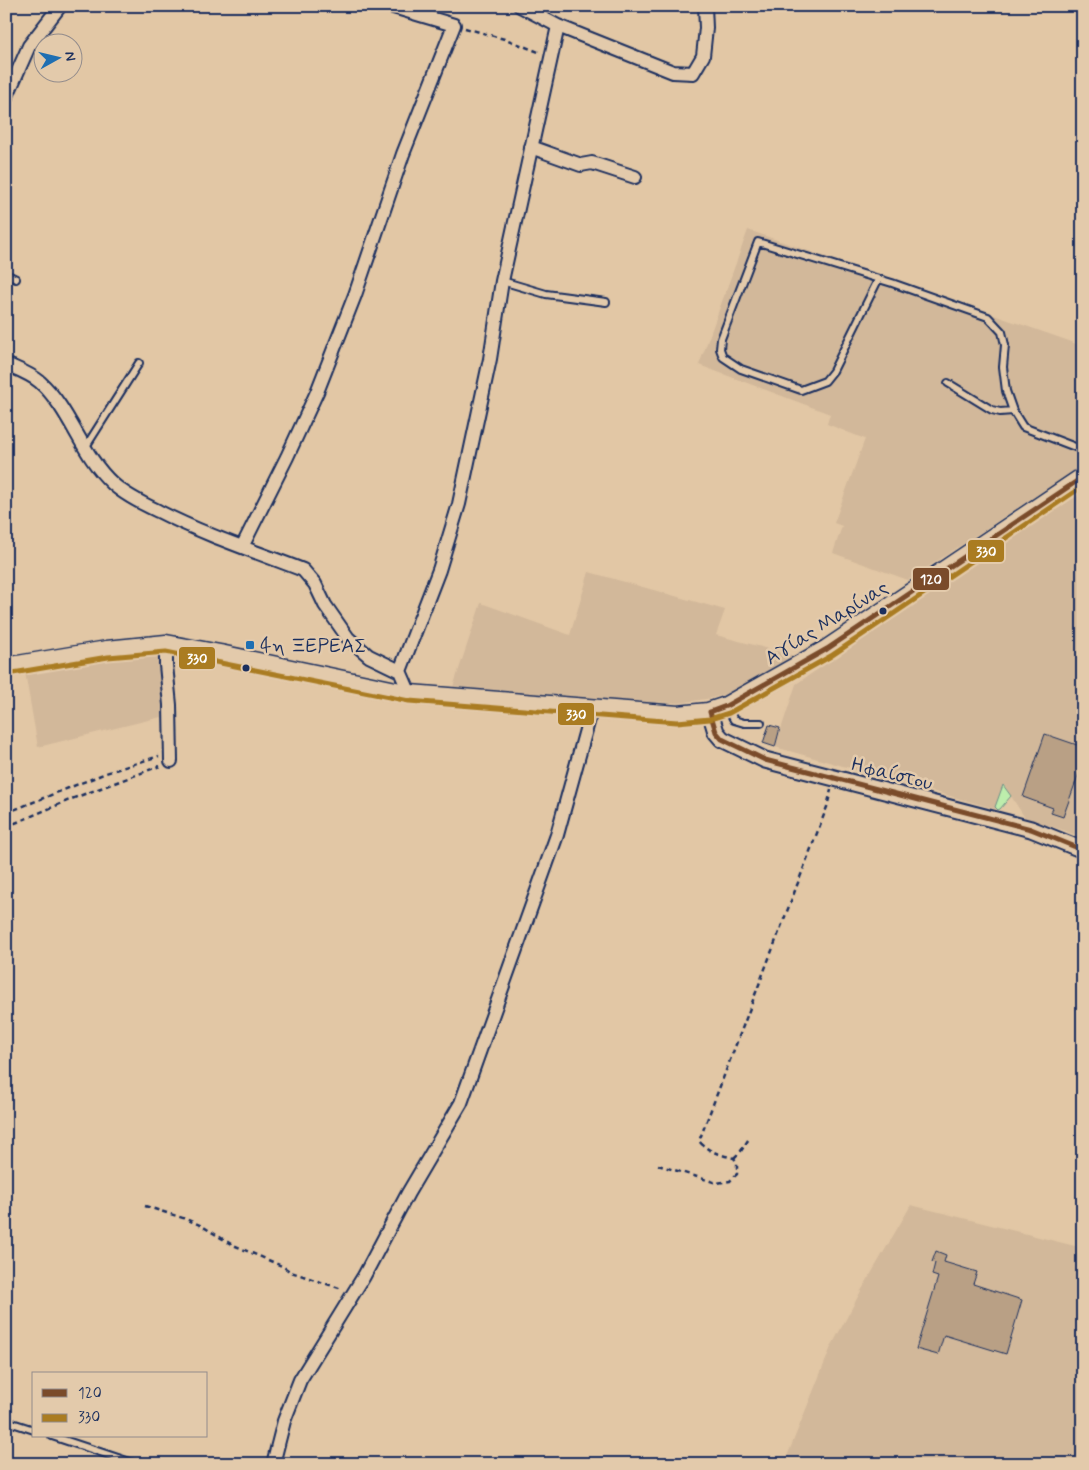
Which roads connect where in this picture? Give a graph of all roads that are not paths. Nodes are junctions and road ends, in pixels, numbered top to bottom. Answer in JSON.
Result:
{"nodes":[{"id":1,"x":60,"y":6,"type":"edge"},
{"id":2,"x":390,"y":6,"type":"edge"},
{"id":3,"x":520,"y":6,"type":"edge"},
{"id":4,"x":705,"y":6,"type":"edge"},
{"id":5,"x":558,"y":26,"type":"junction"},
{"id":6,"x":6,"y":98,"type":"edge"},
{"id":7,"x":531,"y":147,"type":"junction"},
{"id":8,"x":635,"y":177,"type":"dead end"},
{"id":9,"x":6,"y":274,"type":"edge"},
{"id":10,"x":16,"y":279,"type":"dead end"},
{"id":11,"x":878,"y":280,"type":"junction"},
{"id":12,"x":502,"y":281,"type":"junction"},
{"id":13,"x":606,"y":302,"type":"dead end"},
{"id":14,"x":139,"y":363,"type":"dead end"},
{"id":15,"x":6,"y":364,"type":"edge"},
{"id":16,"x":948,"y":383,"type":"dead end"},
{"id":17,"x":1013,"y":411,"type":"junction"},
{"id":18,"x":84,"y":449,"type":"junction"},
{"id":19,"x":1083,"y":450,"type":"edge"},
{"id":20,"x":1083,"y":477,"type":"edge"},
{"id":21,"x":242,"y":547,"type":"junction"},
{"id":22,"x":166,"y":644,"type":"junction"},
{"id":23,"x":6,"y":667,"type":"edge"},
{"id":24,"x":400,"y":671,"type":"junction"},
{"id":25,"x":410,"y":694,"type":"junction"},
{"id":26,"x":592,"y":708,"type":"junction"},
{"id":27,"x":718,"y":709,"type":"junction"},
{"id":28,"x":761,"y":723,"type":"dead end"},
{"id":29,"x":171,"y":758,"type":"road end"},
{"id":30,"x":1083,"y":850,"type":"edge"},
{"id":31,"x":6,"y":1421,"type":"edge"},
{"id":32,"x":32,"y":1429,"type":"edge"},
{"id":33,"x":58,"y":1438,"type":"edge"},
{"id":34,"x":136,"y":1464,"type":"edge"},
{"id":35,"x":273,"y":1464,"type":"edge"}],
"edges":[{"from":1,"to":6,"type":"street"},
{"from":2,"to":21,"type":"street"},
{"from":3,"to":5,"type":"street"},
{"from":4,"to":5,"type":"street"},
{"from":5,"to":7,"type":"street"},
{"from":7,"to":8,"type":"street"},
{"from":7,"to":12,"type":"street"},
{"from":9,"to":10,"type":"lane"},
{"from":11,"to":11,"type":"lane"},
{"from":11,"to":17,"type":"lane"},
{"from":12,"to":13,"type":"lane"},
{"from":12,"to":24,"type":"street"},
{"from":14,"to":18,"type":"lane"},
{"from":15,"to":18,"type":"street"},
{"from":16,"to":17,"type":"lane"},
{"from":17,"to":19,"type":"lane"},
{"from":18,"to":21,"type":"street"},
{"from":20,"to":27,"type":"main road","name":"Αγίας Μαρίνας"},
{"from":21,"to":24,"type":"street"},
{"from":22,"to":23,"type":"main road","name":"Αγίας Μαρίνας"},
{"from":22,"to":25,"type":"main road","name":"Αγίας Μαρίνας"},
{"from":22,"to":29,"type":"street"},
{"from":24,"to":25,"type":"street"},
{"from":25,"to":26,"type":"main road","name":"Αγίας Μαρίνας"},
{"from":26,"to":27,"type":"main road","name":"Αγίας Μαρίνας"},
{"from":26,"to":35,"type":"street"},
{"from":27,"to":28,"type":"lane"},
{"from":27,"to":30,"type":"street","name":"Ηφαίστου"},
{"from":31,"to":32,"type":"lane"},
{"from":33,"to":34,"type":"lane"}]}
